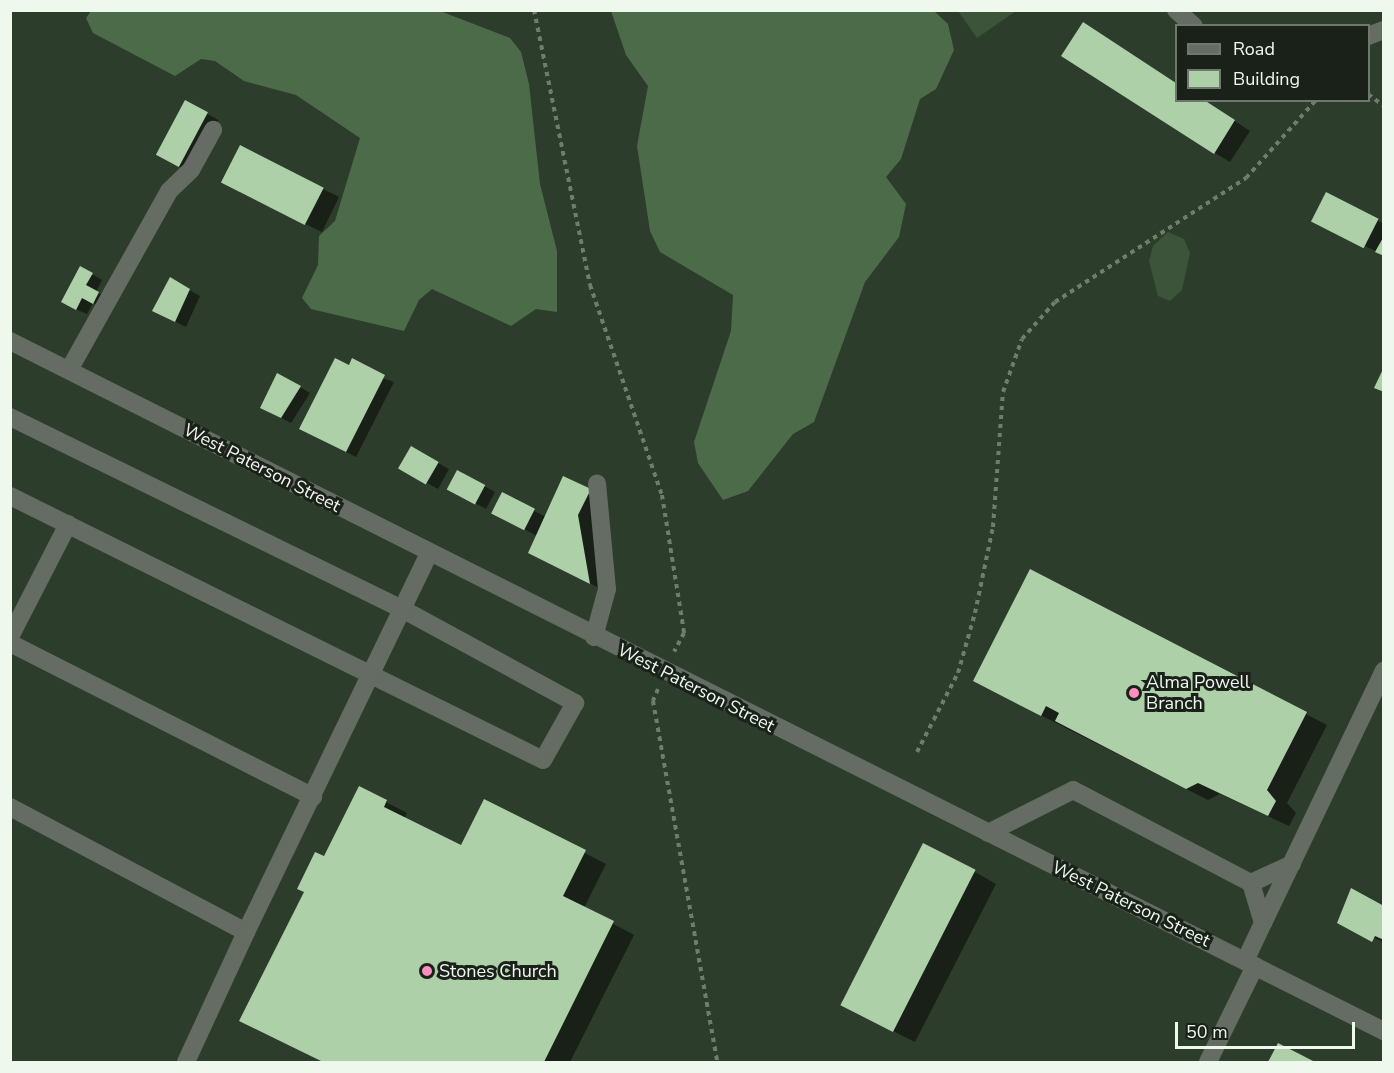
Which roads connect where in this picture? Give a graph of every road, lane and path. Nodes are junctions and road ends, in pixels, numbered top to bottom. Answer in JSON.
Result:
{"nodes":[{"id":1,"x":534,"y":10,"type":"edge"},
{"id":2,"x":1176,"y":10,"type":"edge"},
{"id":3,"x":1192,"y":24,"type":"edge"},
{"id":4,"x":1370,"y":96,"type":"edge"},
{"id":5,"x":1314,"y":102,"type":"edge"},
{"id":6,"x":1383,"y":106,"type":"edge"},
{"id":7,"x":213,"y":130,"type":"dead end"},
{"id":8,"x":10,"y":341,"type":"edge"},
{"id":9,"x":69,"y":370,"type":"junction"},
{"id":10,"x":10,"y":417,"type":"edge"},
{"id":11,"x":597,"y":483,"type":"dead end"},
{"id":12,"x":10,"y":496,"type":"edge"},
{"id":13,"x":68,"y":524,"type":"junction"},
{"id":14,"x":429,"y":553,"type":"junction"},
{"id":15,"x":404,"y":610,"type":"junction"},
{"id":16,"x":10,"y":637,"type":"edge"},
{"id":17,"x":594,"y":637,"type":"junction"},
{"id":18,"x":10,"y":643,"type":"edge"},
{"id":19,"x":1383,"y":670,"type":"edge"},
{"id":20,"x":664,"y":672,"type":"junction"},
{"id":21,"x":373,"y":674,"type":"junction"},
{"id":22,"x":917,"y":752,"type":"dead end"},
{"id":23,"x":313,"y":798,"type":"junction"},
{"id":24,"x":10,"y":807,"type":"edge"},
{"id":25,"x":988,"y":833,"type":"junction"},
{"id":26,"x":1292,"y":864,"type":"junction"},
{"id":27,"x":1251,"y":883,"type":"junction"},
{"id":28,"x":1263,"y":922,"type":"junction"},
{"id":29,"x":246,"y":932,"type":"junction"},
{"id":30,"x":1250,"y":963,"type":"junction"},
{"id":31,"x":1383,"y":1031,"type":"edge"},
{"id":32,"x":186,"y":1062,"type":"edge"},
{"id":33,"x":717,"y":1062,"type":"edge"},
{"id":34,"x":1208,"y":1062,"type":"edge"}],
"edges":[{"from":1,"to":20,"type":"path"},
{"from":2,"to":3,"type":"street"},
{"from":4,"to":6,"type":"path"},
{"from":5,"to":22,"type":"path"},
{"from":7,"to":9,"type":"street"},
{"from":8,"to":9,"type":"street","name":"West Paterson Street"},
{"from":9,"to":14,"type":"street","name":"West Paterson Street"},
{"from":10,"to":15,"type":"street"},
{"from":11,"to":17,"type":"street"},
{"from":12,"to":13,"type":"street"},
{"from":13,"to":16,"type":"street"},
{"from":13,"to":21,"type":"street"},
{"from":14,"to":15,"type":"street"},
{"from":14,"to":17,"type":"street","name":"West Paterson Street"},
{"from":15,"to":21,"type":"street"},
{"from":15,"to":21,"type":"street"},
{"from":17,"to":20,"type":"street","name":"West Paterson Street"},
{"from":18,"to":23,"type":"street"},
{"from":19,"to":26,"type":"street"},
{"from":20,"to":25,"type":"street","name":"West Paterson Street"},
{"from":20,"to":33,"type":"path"},
{"from":21,"to":23,"type":"street"},
{"from":23,"to":29,"type":"street"},
{"from":24,"to":29,"type":"street"},
{"from":25,"to":27,"type":"street"},
{"from":25,"to":30,"type":"street","name":"West Paterson Street"},
{"from":26,"to":27,"type":"street"},
{"from":26,"to":28,"type":"street"},
{"from":27,"to":28,"type":"street"},
{"from":28,"to":30,"type":"street"},
{"from":29,"to":32,"type":"street"},
{"from":30,"to":31,"type":"street","name":"West Paterson Street"},
{"from":30,"to":34,"type":"street"}]}
